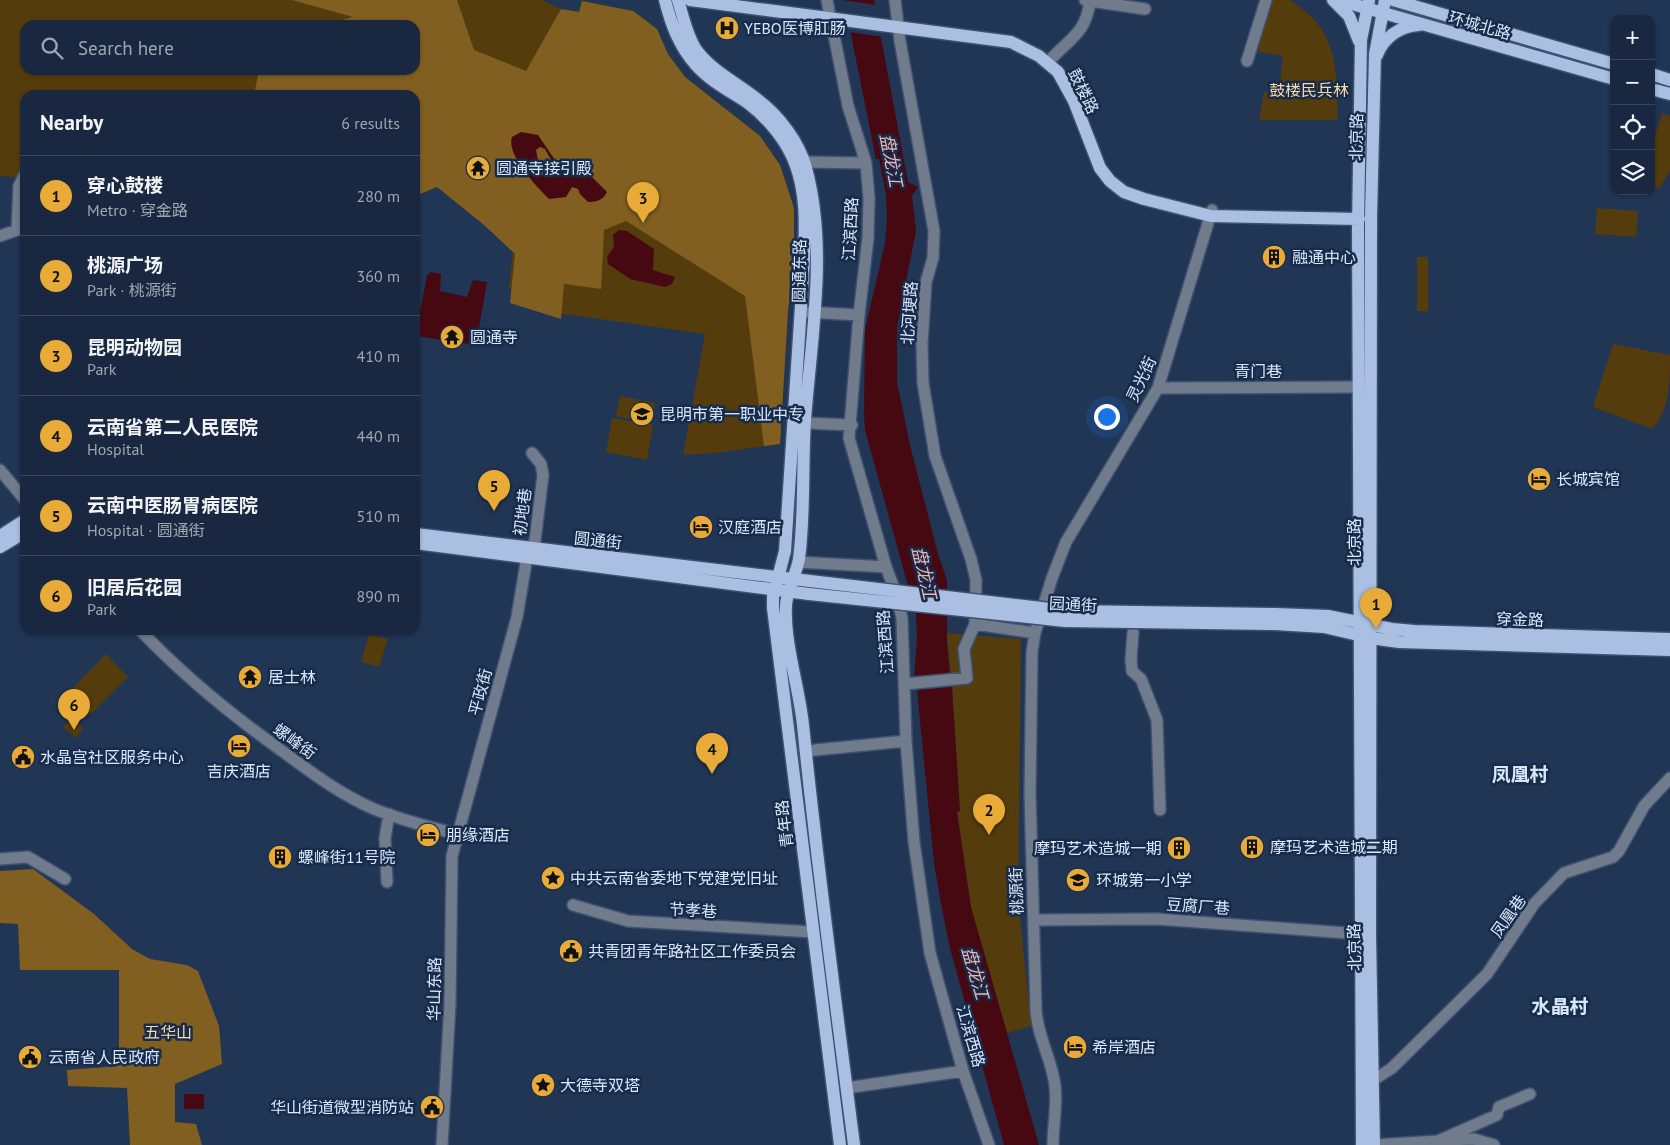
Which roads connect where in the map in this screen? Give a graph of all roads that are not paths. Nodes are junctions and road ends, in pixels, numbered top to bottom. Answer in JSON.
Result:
{"nodes":[{"id":1,"x":665,"y":0,"type":"edge"},
{"id":2,"x":678,"y":0,"type":"edge"},
{"id":3,"x":690,"y":0,"type":"edge"},
{"id":4,"x":752,"y":0,"type":"edge"},
{"id":5,"x":895,"y":0,"type":"edge"},
{"id":6,"x":1087,"y":0,"type":"edge"},
{"id":7,"x":1266,"y":0,"type":"edge"},
{"id":8,"x":1333,"y":0,"type":"edge"},
{"id":9,"x":1338,"y":0,"type":"edge"},
{"id":10,"x":1393,"y":0,"type":"edge"},
{"id":11,"x":1413,"y":0,"type":"edge"},
{"id":12,"x":1367,"y":4,"type":"edge"},
{"id":13,"x":1383,"y":6,"type":"edge"},
{"id":14,"x":1144,"y":9,"type":"dead end"},
{"id":15,"x":829,"y":10,"type":"edge"},
{"id":16,"x":1427,"y":10,"type":"junction"},
{"id":17,"x":893,"y":23,"type":"junction"},
{"id":18,"x":1427,"y":26,"type":"junction"},
{"id":19,"x":1360,"y":55,"type":"junction"},
{"id":20,"x":1052,"y":58,"type":"junction"},
{"id":21,"x":1247,"y":61,"type":"dead end"},
{"id":22,"x":1610,"y":63,"type":"edge"},
{"id":23,"x":1375,"y":65,"type":"junction"},
{"id":24,"x":1655,"y":75,"type":"edge"},
{"id":25,"x":1610,"y":78,"type":"edge"},
{"id":26,"x":1670,"y":80,"type":"edge"},
{"id":27,"x":1655,"y":90,"type":"edge"},
{"id":28,"x":1670,"y":94,"type":"edge"},
{"id":29,"x":805,"y":162,"type":"junction"},
{"id":30,"x":866,"y":163,"type":"junction"},
{"id":31,"x":20,"y":183,"type":"edge"},
{"id":32,"x":1212,"y":213,"type":"junction"},
{"id":33,"x":1359,"y":216,"type":"junction"},
{"id":34,"x":0,"y":236,"type":"edge"},
{"id":35,"x":801,"y":312,"type":"junction"},
{"id":36,"x":814,"y":312,"type":"junction"},
{"id":37,"x":859,"y":315,"type":"junction"},
{"id":38,"x":1359,"y":387,"type":"junction"},
{"id":39,"x":1158,"y":388,"type":"junction"},
{"id":40,"x":805,"y":423,"type":"junction"},
{"id":41,"x":852,"y":425,"type":"junction"},
{"id":42,"x":532,"y":453,"type":"dead end"},
{"id":43,"x":0,"y":470,"type":"edge"},
{"id":44,"x":20,"y":494,"type":"edge"},
{"id":45,"x":20,"y":523,"type":"edge"},
{"id":46,"x":20,"y":535,"type":"edge"},
{"id":47,"x":420,"y":535,"type":"edge"},
{"id":48,"x":0,"y":536,"type":"edge"},
{"id":49,"x":420,"y":543,"type":"edge"},
{"id":50,"x":0,"y":547,"type":"edge"},
{"id":51,"x":530,"y":553,"type":"junction"},
{"id":52,"x":798,"y":562,"type":"junction"},
{"id":53,"x":886,"y":567,"type":"junction"},
{"id":54,"x":792,"y":579,"type":"junction"},
{"id":55,"x":780,"y":586,"type":"junction"},
{"id":56,"x":1275,"y":619,"type":"junction"},
{"id":57,"x":975,"y":624,"type":"junction"},
{"id":58,"x":1365,"y":630,"type":"junction"},
{"id":59,"x":1035,"y":632,"type":"junction"},
{"id":60,"x":1133,"y":633,"type":"dead end"},
{"id":61,"x":145,"y":635,"type":"edge"},
{"id":62,"x":1670,"y":640,"type":"edge"},
{"id":63,"x":1670,"y":650,"type":"edge"},
{"id":64,"x":909,"y":683,"type":"junction"},
{"id":65,"x":906,"y":741,"type":"junction"},
{"id":66,"x":805,"y":751,"type":"junction"},
{"id":67,"x":1670,"y":778,"type":"edge"},
{"id":68,"x":1160,"y":810,"type":"dead end"},
{"id":69,"x":389,"y":814,"type":"junction"},
{"id":70,"x":457,"y":834,"type":"junction"},
{"id":71,"x":0,"y":859,"type":"edge"},
{"id":72,"x":64,"y":879,"type":"dead end"},
{"id":73,"x":387,"y":882,"type":"dead end"},
{"id":74,"x":573,"y":905,"type":"dead end"},
{"id":75,"x":1034,"y":920,"type":"junction"},
{"id":76,"x":813,"y":932,"type":"junction"},
{"id":77,"x":1360,"y":934,"type":"junction"},
{"id":78,"x":963,"y":1071,"type":"junction"},
{"id":79,"x":1372,"y":1081,"type":"junction"},
{"id":80,"x":846,"y":1088,"type":"junction"},
{"id":81,"x":1530,"y":1094,"type":"dead end"},
{"id":82,"x":1438,"y":1140,"type":"junction"},
{"id":83,"x":442,"y":1145,"type":"edge"},
{"id":84,"x":840,"y":1145,"type":"edge"},
{"id":85,"x":854,"y":1145,"type":"edge"},
{"id":86,"x":990,"y":1145,"type":"edge"},
{"id":87,"x":1053,"y":1145,"type":"edge"},
{"id":88,"x":1362,"y":1145,"type":"edge"},
{"id":89,"x":1374,"y":1145,"type":"edge"},
{"id":90,"x":1494,"y":1145,"type":"edge"}],
"edges":[{"from":1,"to":35,"type":"main road","name":"圆通东路"},
{"from":2,"to":29,"type":"main road","name":"圆通东路"},
{"from":3,"to":15,"type":"main road","name":"鼓楼路"},
{"from":4,"to":15,"type":"main road","name":"鼓楼路"},
{"from":5,"to":17,"type":"street","name":"北河埂路"},
{"from":6,"to":14,"type":"street"},
{"from":6,"to":20,"type":"street"},
{"from":7,"to":21,"type":"street"},
{"from":8,"to":19,"type":"main road"},
{"from":9,"to":12,"type":"main road","name":"环城北路"},
{"from":10,"to":16,"type":"main road","name":"环城北路"},
{"from":11,"to":16,"type":"main road"},
{"from":12,"to":13,"type":"main road","name":"环城北路"},
{"from":12,"to":19,"type":"main road","name":"北京路"},
{"from":13,"to":18,"type":"main road","name":"环城北路"},
{"from":13,"to":23,"type":"main road","name":"北京路"},
{"from":15,"to":17,"type":"main road","name":"鼓楼路"},
{"from":15,"to":30,"type":"street","name":"江滨西路"},
{"from":16,"to":22,"type":"main road","name":"环城北路"},
{"from":17,"to":20,"type":"main road","name":"鼓楼路"},
{"from":17,"to":32,"type":"main road","name":"鼓楼路"},
{"from":17,"to":57,"type":"street","name":"北河埂路"},
{"from":18,"to":23,"type":"main road"},
{"from":18,"to":25,"type":"main road","name":"环城北路"},
{"from":19,"to":33,"type":"main road","name":"北京路"},
{"from":20,"to":32,"type":"main road","name":"鼓楼路"},
{"from":23,"to":58,"type":"main road","name":"北京路"},
{"from":24,"to":26,"type":"main road"},
{"from":27,"to":28,"type":"main road"},
{"from":29,"to":30,"type":"street"},
{"from":29,"to":36,"type":"main road","name":"圆通东路"},
{"from":30,"to":37,"type":"street","name":"江滨西路"},
{"from":31,"to":34,"type":"street"},
{"from":32,"to":33,"type":"main road","name":"鼓楼路"},
{"from":32,"to":39,"type":"street","name":"灵光街"},
{"from":33,"to":38,"type":"main road","name":"北京路"},
{"from":35,"to":36,"type":"street"},
{"from":35,"to":55,"type":"main road","name":"圆通东路"},
{"from":36,"to":37,"type":"street"},
{"from":36,"to":40,"type":"main road","name":"圆通东路"},
{"from":37,"to":41,"type":"street","name":"江滨西路"},
{"from":38,"to":39,"type":"street","name":"青门巷"},
{"from":38,"to":58,"type":"main road","name":"北京路"},
{"from":39,"to":59,"type":"street","name":"灵光街"},
{"from":40,"to":41,"type":"street"},
{"from":40,"to":52,"type":"main road","name":"圆通东路"},
{"from":41,"to":53,"type":"street","name":"江滨西路"},
{"from":42,"to":51,"type":"street","name":"初地巷"},
{"from":43,"to":44,"type":"street"},
{"from":45,"to":48,"type":"main road"},
{"from":46,"to":50,"type":"main road"},
{"from":47,"to":51,"type":"main road","name":"圆通街"},
{"from":49,"to":51,"type":"main road","name":"圆通街"},
{"from":51,"to":55,"type":"main road","name":"圆通街"},
{"from":51,"to":70,"type":"street","name":"平政街"},
{"from":52,"to":53,"type":"street"},
{"from":52,"to":54,"type":"main road","name":"圆通东路"},
{"from":53,"to":64,"type":"street","name":"江滨西路"},
{"from":54,"to":55,"type":"main road","name":"园通街"},
{"from":54,"to":56,"type":"main road","name":"园通街","bridge":true},
{"from":55,"to":56,"type":"main road","name":"园通街","bridge":true},
{"from":55,"to":66,"type":"main road","name":"青年路"},
{"from":55,"to":76,"type":"main road","name":"青年路"},
{"from":56,"to":58,"type":"main road","name":"园通街"},
{"from":57,"to":59,"type":"street"},
{"from":57,"to":64,"type":"street"},
{"from":58,"to":62,"type":"main road","name":"穿金路"},
{"from":58,"to":63,"type":"main road","name":"穿金路"},
{"from":58,"to":77,"type":"main road","name":"北京路"},
{"from":58,"to":79,"type":"main road","name":"北京路"},
{"from":59,"to":75,"type":"street","name":"桃源街"},
{"from":60,"to":68,"type":"street"},
{"from":61,"to":69,"type":"street","name":"螺峰街"},
{"from":64,"to":65,"type":"street","name":"江滨西路"},
{"from":65,"to":66,"type":"street"},
{"from":65,"to":78,"type":"street","name":"江滨西路"},
{"from":66,"to":80,"type":"main road","name":"青年路"},
{"from":67,"to":79,"type":"street","name":"凤凰巷"},
{"from":69,"to":70,"type":"street","name":"螺峰街"},
{"from":69,"to":73,"type":"street"},
{"from":70,"to":83,"type":"street","name":"华山东路"},
{"from":71,"to":72,"type":"street"},
{"from":74,"to":76,"type":"street","name":"节孝巷"},
{"from":75,"to":77,"type":"street","name":"豆腐厂巷"},
{"from":75,"to":87,"type":"street","name":"桃源街"},
{"from":76,"to":84,"type":"main road","name":"青年路"},
{"from":77,"to":88,"type":"main road","name":"北京路"},
{"from":78,"to":80,"type":"street"},
{"from":78,"to":86,"type":"street","name":"江滨西路"},
{"from":79,"to":89,"type":"main road","name":"北京路"},
{"from":80,"to":85,"type":"main road","name":"青年路"},
{"from":81,"to":82,"type":"street"},
{"from":82,"to":89,"type":"street"},
{"from":82,"to":90,"type":"street"}]}
